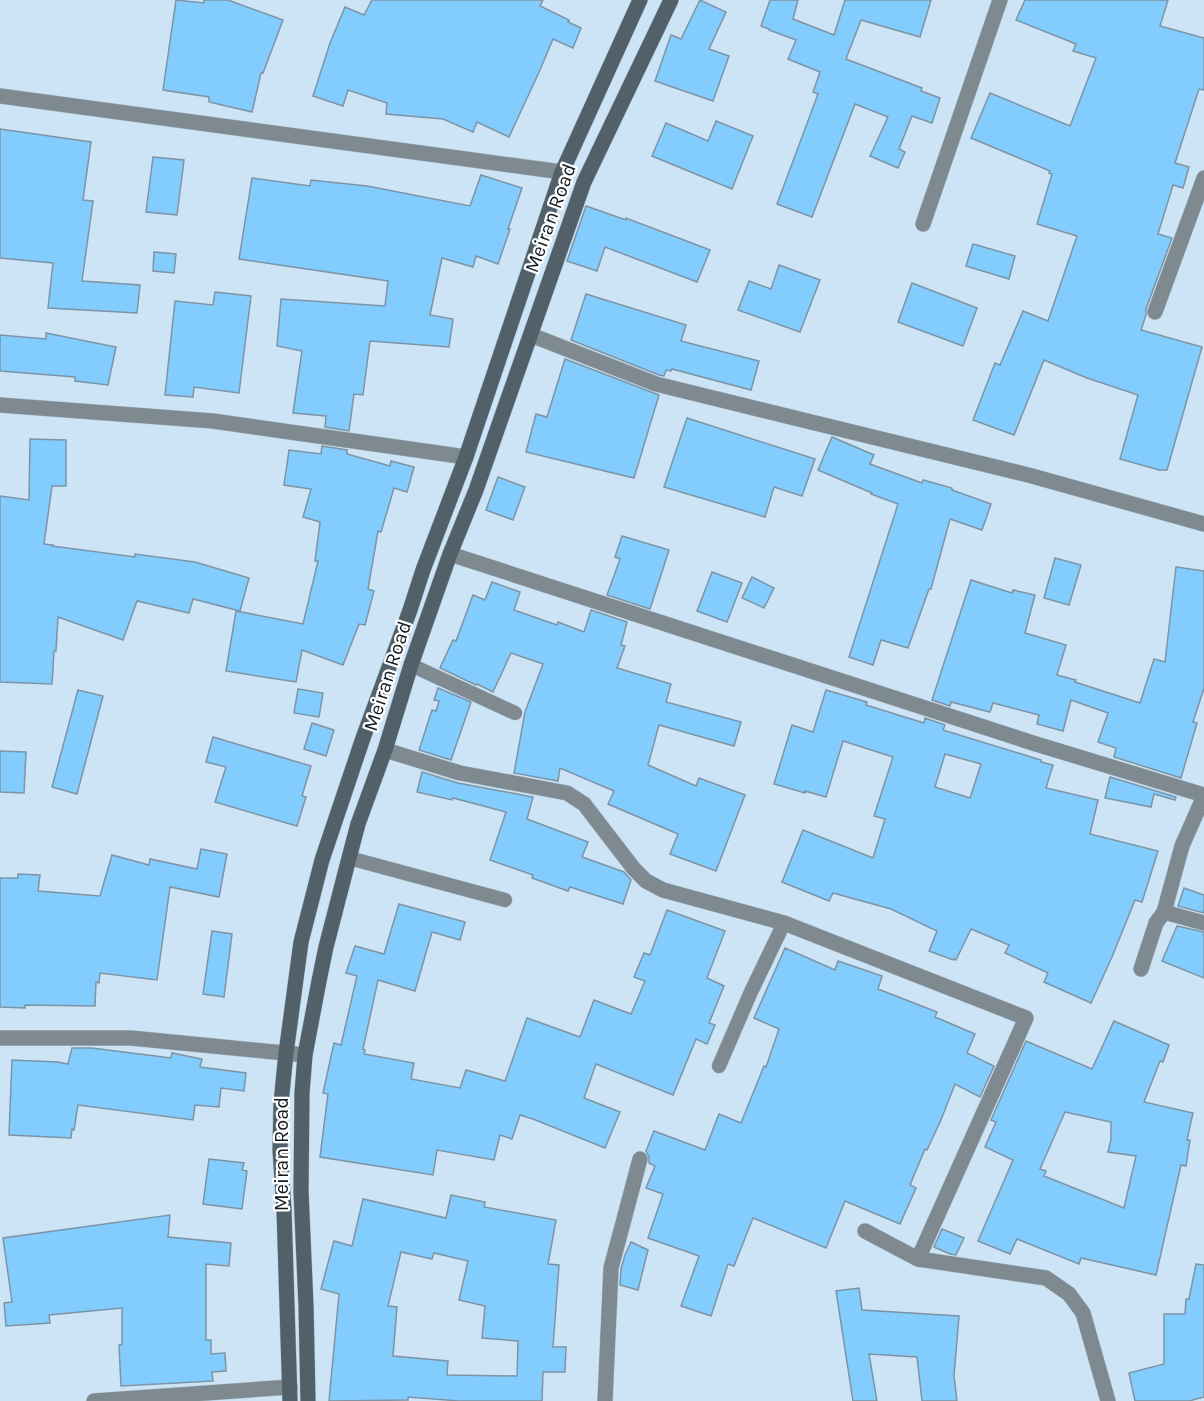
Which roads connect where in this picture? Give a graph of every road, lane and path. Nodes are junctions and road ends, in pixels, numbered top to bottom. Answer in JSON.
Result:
{"nodes":[{"id":1,"x":639,"y":0,"type":"edge"},
{"id":2,"x":671,"y":0,"type":"edge"},
{"id":3,"x":1000,"y":0,"type":"edge"},
{"id":4,"x":0,"y":96,"type":"edge"},
{"id":5,"x":562,"y":172,"type":"junction"},
{"id":6,"x":1204,"y":178,"type":"edge"},
{"id":7,"x":923,"y":224,"type":"dead end"},
{"id":8,"x":1155,"y":312,"type":"dead end"},
{"id":9,"x":531,"y":335,"type":"junction"},
{"id":10,"x":0,"y":405,"type":"edge"},
{"id":11,"x":466,"y":457,"type":"junction"},
{"id":12,"x":1204,"y":524,"type":"edge"},
{"id":13,"x":450,"y":554,"type":"junction"},
{"id":14,"x":411,"y":665,"type":"junction"},
{"id":15,"x":515,"y":713,"type":"dead end"},
{"id":16,"x":385,"y":750,"type":"junction"},
{"id":17,"x":1204,"y":796,"type":"edge"},
{"id":18,"x":349,"y":858,"type":"junction"},
{"id":19,"x":505,"y":900,"type":"dead end"},
{"id":20,"x":1164,"y":912,"type":"junction"},
{"id":21,"x":784,"y":923,"type":"junction"},
{"id":22,"x":1204,"y":923,"type":"edge"},
{"id":23,"x":301,"y":942,"type":"junction"},
{"id":24,"x":326,"y":947,"type":"junction"},
{"id":25,"x":1141,"y":969,"type":"dead end"},
{"id":26,"x":0,"y":1038,"type":"edge"},
{"id":27,"x":285,"y":1053,"type":"junction"},
{"id":28,"x":305,"y":1055,"type":"junction"},
{"id":29,"x":719,"y":1066,"type":"dead end"},
{"id":30,"x":640,"y":1159,"type":"dead end"},
{"id":31,"x":865,"y":1232,"type":"dead end"},
{"id":32,"x":918,"y":1259,"type":"junction"},
{"id":33,"x":290,"y":1394,"type":"edge"},
{"id":34,"x":94,"y":1401,"type":"edge"},
{"id":35,"x":308,"y":1401,"type":"edge"},
{"id":36,"x":604,"y":1401,"type":"edge"},
{"id":37,"x":1108,"y":1401,"type":"edge"}],
"edges":[{"from":1,"to":5,"type":"main road","name":"Meiran Road"},
{"from":2,"to":9,"type":"main road","name":"Meiran Road"},
{"from":3,"to":7,"type":"street"},
{"from":4,"to":5,"type":"street"},
{"from":5,"to":11,"type":"main road","name":"Meiran Road"},
{"from":6,"to":8,"type":"street"},
{"from":9,"to":12,"type":"street"},
{"from":9,"to":13,"type":"main road","name":"Meiran Road"},
{"from":10,"to":11,"type":"street"},
{"from":11,"to":23,"type":"main road","name":"Meiran Road"},
{"from":13,"to":14,"type":"main road","name":"Meiran Road"},
{"from":13,"to":17,"type":"street"},
{"from":14,"to":15,"type":"lane"},
{"from":14,"to":16,"type":"main road","name":"Meiran Road"},
{"from":16,"to":18,"type":"main road","name":"Meiran Road"},
{"from":16,"to":21,"type":"street"},
{"from":17,"to":20,"type":"street"},
{"from":18,"to":19,"type":"lane"},
{"from":18,"to":24,"type":"main road","name":"Meiran Road"},
{"from":20,"to":22,"type":"street"},
{"from":20,"to":25,"type":"street"},
{"from":21,"to":29,"type":"lane"},
{"from":21,"to":32,"type":"street"},
{"from":23,"to":24,"type":"main road"},
{"from":23,"to":27,"type":"main road","name":"Meiran Road"},
{"from":24,"to":28,"type":"main road","name":"Meiran Road"},
{"from":26,"to":27,"type":"street"},
{"from":27,"to":28,"type":"street"},
{"from":27,"to":33,"type":"main road","name":"Meiran Road"},
{"from":28,"to":35,"type":"main road","name":"Meiran Road"},
{"from":30,"to":36,"type":"street"},
{"from":31,"to":32,"type":"street"},
{"from":32,"to":37,"type":"street"},
{"from":33,"to":34,"type":"street"}]}
